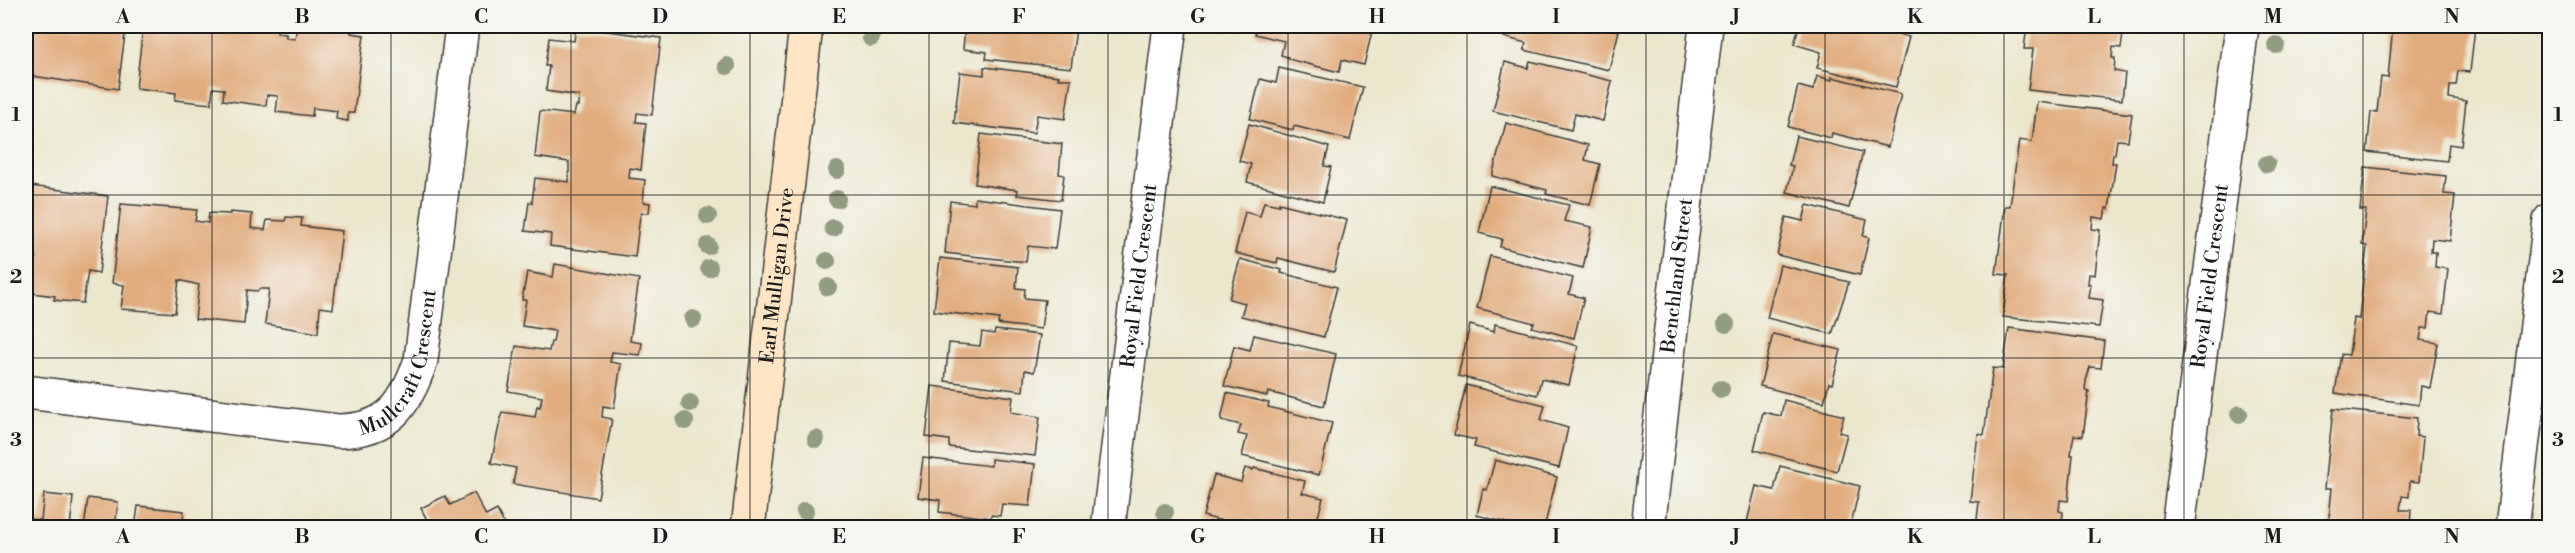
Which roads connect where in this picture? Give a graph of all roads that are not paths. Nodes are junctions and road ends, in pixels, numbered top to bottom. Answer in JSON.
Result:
{"nodes":[{"id":1,"x":462,"y":26,"type":"edge"},
{"id":2,"x":806,"y":26,"type":"edge"},
{"id":3,"x":1170,"y":26,"type":"edge"},
{"id":4,"x":1706,"y":26,"type":"edge"},
{"id":5,"x":2242,"y":26,"type":"edge"},
{"id":6,"x":2550,"y":220,"type":"edge"},
{"id":7,"x":26,"y":392,"type":"edge"},
{"id":8,"x":748,"y":528,"type":"edge"},
{"id":9,"x":1108,"y":528,"type":"edge"},
{"id":10,"x":1648,"y":528,"type":"edge"},
{"id":11,"x":2178,"y":528,"type":"edge"},
{"id":12,"x":2512,"y":528,"type":"edge"}],
"edges":[{"from":1,"to":7,"type":"street","name":"Mullcraft Crescent"},
{"from":2,"to":8,"type":"street","name":"Earl Mulligan Drive"},
{"from":3,"to":9,"type":"street","name":"Royal Field Crescent"},
{"from":4,"to":10,"type":"street","name":"Benchland Street"},
{"from":5,"to":11,"type":"street","name":"Royal Field Crescent"},
{"from":6,"to":12,"type":"street"}]}
